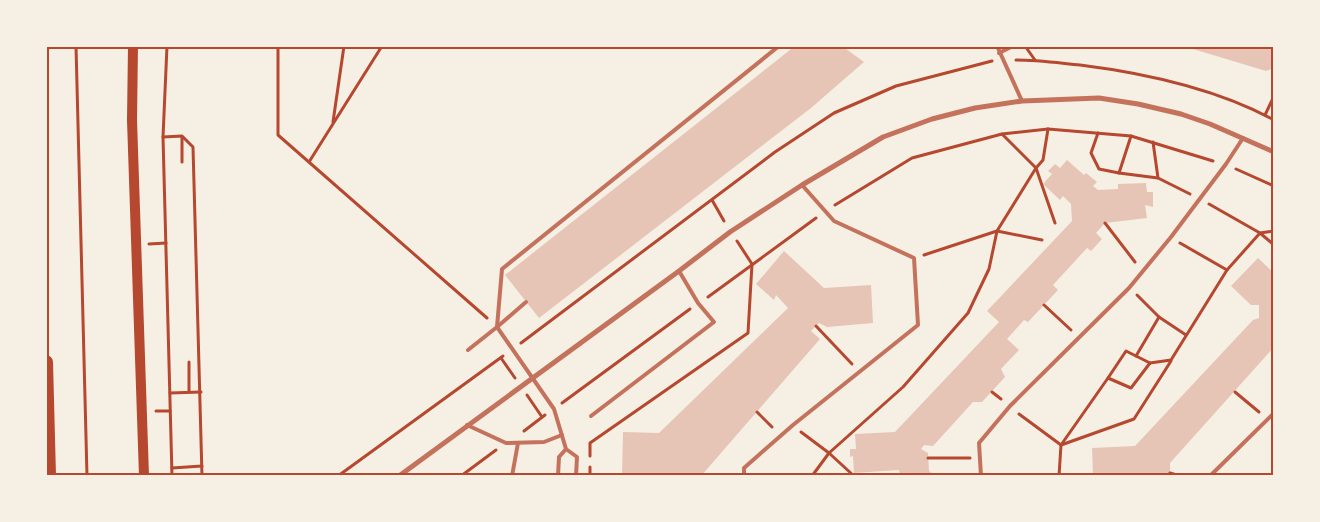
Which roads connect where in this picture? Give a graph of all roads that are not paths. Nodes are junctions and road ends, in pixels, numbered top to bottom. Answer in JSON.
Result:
{"nodes":[{"id":1,"x":133,"y":46,"type":"edge"},
{"id":2,"x":779,"y":46,"type":"edge"},
{"id":3,"x":997,"y":46,"type":"edge"},
{"id":4,"x":1013,"y":46,"type":"edge"},
{"id":5,"x":999,"y":53,"type":"junction"},
{"id":6,"x":1022,"y":101,"type":"junction"},
{"id":7,"x":1243,"y":138,"type":"junction"},
{"id":8,"x":1274,"y":152,"type":"edge"},
{"id":9,"x":802,"y":185,"type":"junction"},
{"id":10,"x":679,"y":271,"type":"junction"},
{"id":11,"x":526,"y":302,"type":"dead end"},
{"id":12,"x":497,"y":327,"type":"junction"},
{"id":13,"x":468,"y":350,"type":"dead end"},
{"id":14,"x":46,"y":362,"type":"edge"},
{"id":15,"x":532,"y":377,"type":"junction"},
{"id":16,"x":1274,"y":412,"type":"edge"},
{"id":17,"x":591,"y":416,"type":"dead end"},
{"id":18,"x":467,"y":425,"type":"junction"},
{"id":19,"x":562,"y":435,"type":"junction"},
{"id":20,"x":518,"y":443,"type":"junction"},
{"id":21,"x":566,"y":449,"type":"junction"},
{"id":22,"x":49,"y":476,"type":"edge"},
{"id":23,"x":144,"y":476,"type":"edge"},
{"id":24,"x":399,"y":476,"type":"edge"},
{"id":25,"x":512,"y":476,"type":"edge"},
{"id":26,"x":558,"y":476,"type":"edge"},
{"id":27,"x":576,"y":476,"type":"edge"},
{"id":28,"x":744,"y":476,"type":"edge"},
{"id":29,"x":981,"y":476,"type":"edge"},
{"id":30,"x":1210,"y":476,"type":"edge"}],
"edges":[{"from":1,"to":23,"type":"main road"},
{"from":2,"to":12,"type":"lane"},
{"from":3,"to":5,"type":"lane"},
{"from":4,"to":5,"type":"lane"},
{"from":5,"to":6,"type":"lane"},
{"from":6,"to":7,"type":"street"},
{"from":6,"to":9,"type":"street"},
{"from":7,"to":8,"type":"street"},
{"from":7,"to":29,"type":"lane"},
{"from":9,"to":10,"type":"street"},
{"from":9,"to":28,"type":"lane"},
{"from":10,"to":15,"type":"street"},
{"from":10,"to":17,"type":"lane"},
{"from":11,"to":12,"type":"lane"},
{"from":12,"to":13,"type":"lane"},
{"from":12,"to":15,"type":"lane"},
{"from":14,"to":22,"type":"highway"},
{"from":15,"to":18,"type":"street"},
{"from":15,"to":19,"type":"lane"},
{"from":16,"to":30,"type":"lane"},
{"from":18,"to":20,"type":"lane"},
{"from":18,"to":24,"type":"street"},
{"from":19,"to":20,"type":"lane"},
{"from":19,"to":21,"type":"lane"},
{"from":20,"to":25,"type":"lane"},
{"from":21,"to":26,"type":"lane"},
{"from":21,"to":27,"type":"lane"}]}
